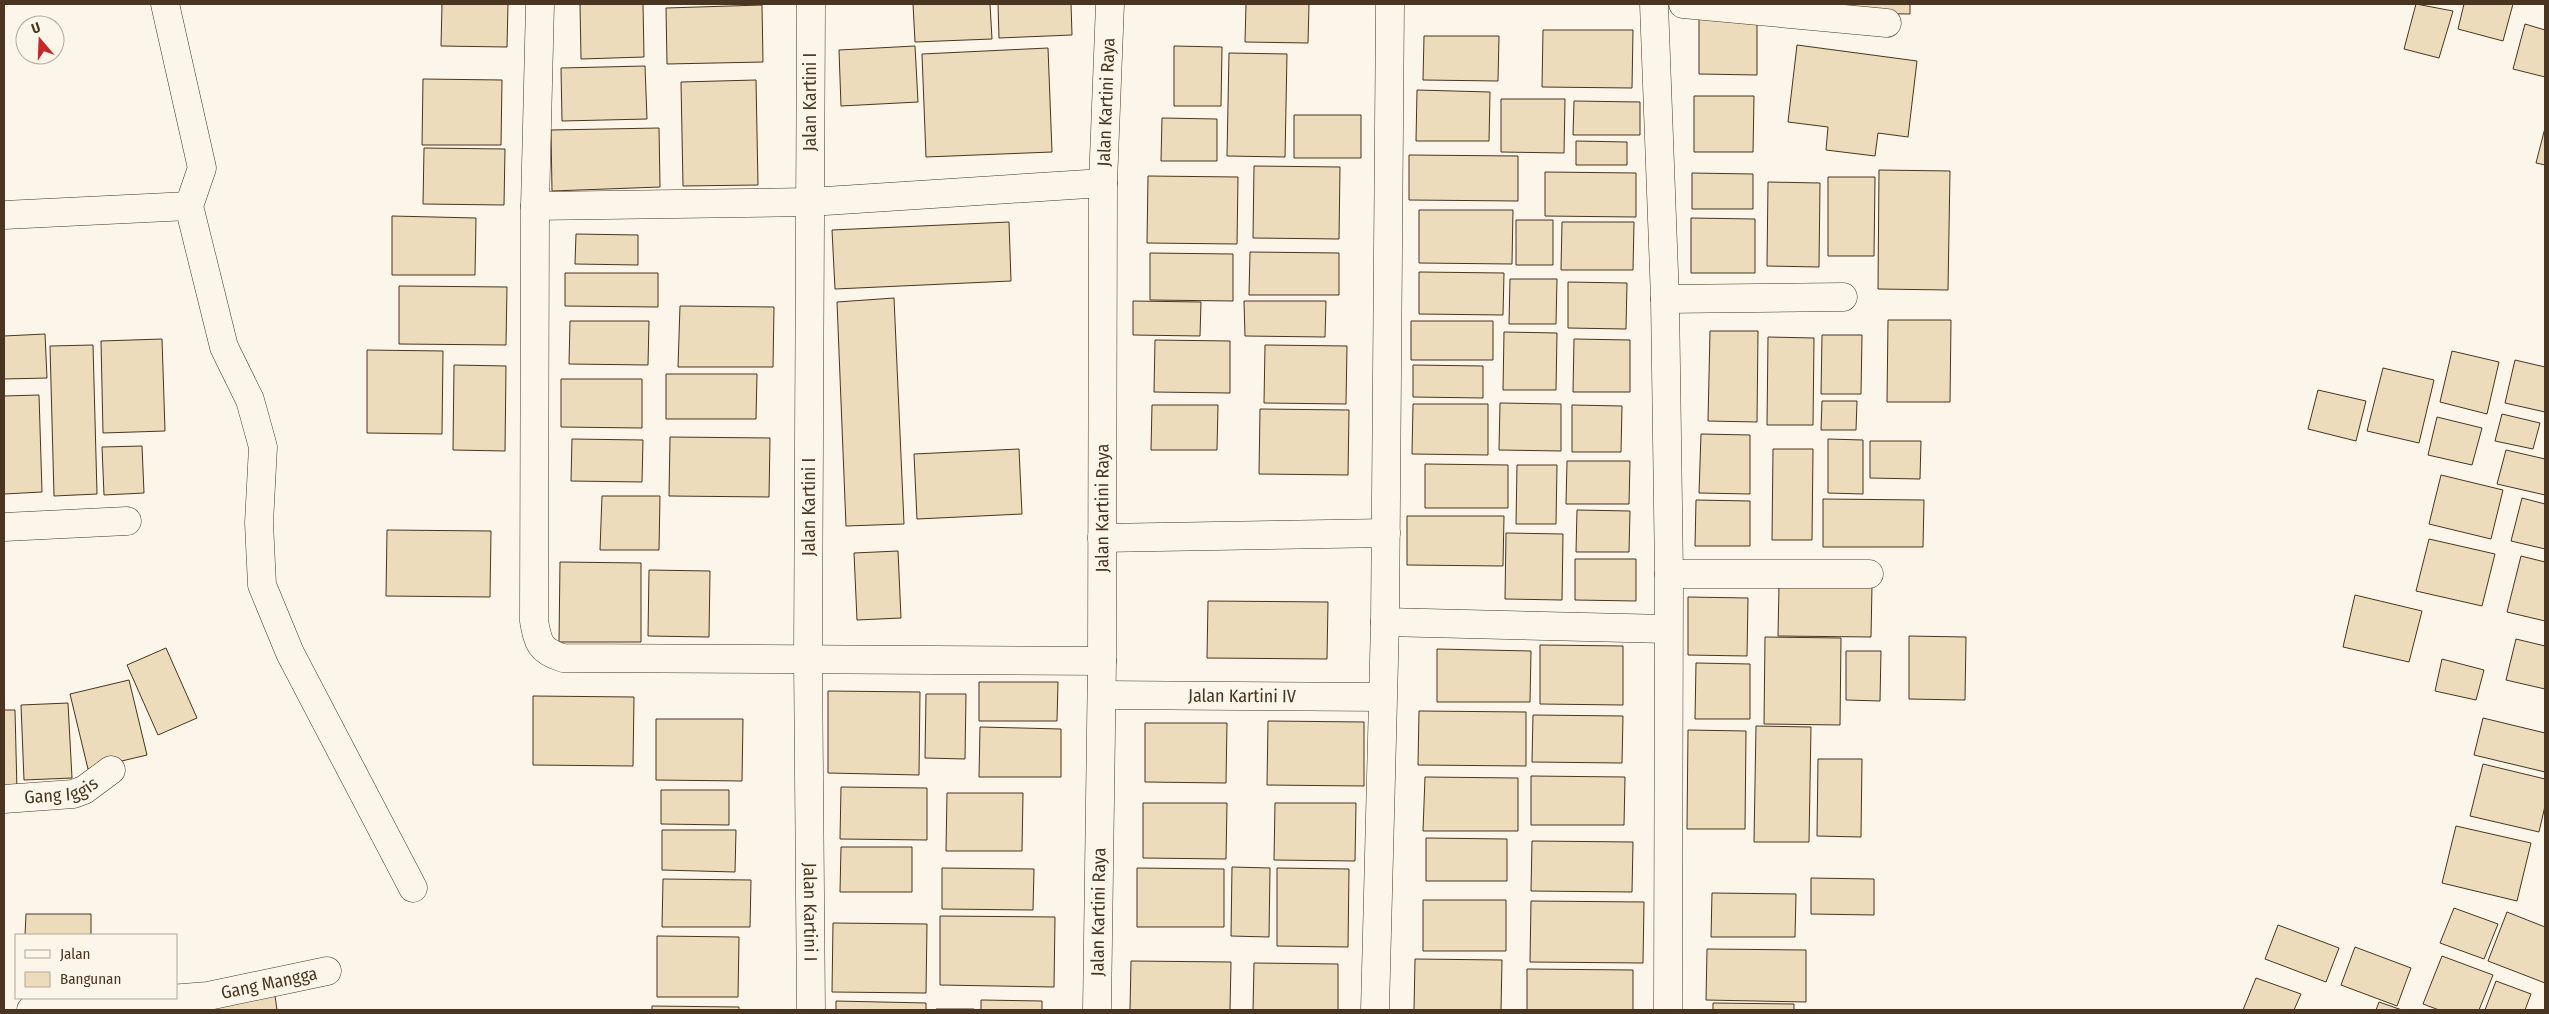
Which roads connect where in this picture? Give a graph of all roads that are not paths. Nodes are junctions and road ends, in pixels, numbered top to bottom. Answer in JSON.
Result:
{"nodes":[{"id":1,"x":165,"y":4,"type":"edge"},
{"id":2,"x":540,"y":4,"type":"edge"},
{"id":3,"x":811,"y":4,"type":"edge"},
{"id":4,"x":1110,"y":4,"type":"edge"},
{"id":5,"x":1390,"y":4,"type":"edge"},
{"id":6,"x":1654,"y":4,"type":"edge"},
{"id":7,"x":1683,"y":4,"type":"edge"},
{"id":8,"x":1887,"y":23,"type":"dead end"},
{"id":9,"x":1103,"y":183,"type":"junction"},
{"id":10,"x":810,"y":202,"type":"junction"},
{"id":11,"x":189,"y":206,"type":"junction"},
{"id":12,"x":535,"y":206,"type":"junction"},
{"id":13,"x":4,"y":215,"type":"edge"},
{"id":14,"x":1843,"y":297,"type":"dead end"},
{"id":15,"x":1665,"y":299,"type":"junction"},
{"id":16,"x":128,"y":521,"type":"dead end"},
{"id":17,"x":4,"y":526,"type":"edge"},
{"id":18,"x":1386,"y":533,"type":"junction"},
{"id":19,"x":1102,"y":538,"type":"junction"},
{"id":20,"x":1669,"y":574,"type":"junction"},
{"id":21,"x":1869,"y":574,"type":"dead end"},
{"id":22,"x":1385,"y":622,"type":"junction"},
{"id":23,"x":1667,"y":629,"type":"junction"},
{"id":24,"x":808,"y":659,"type":"junction"},
{"id":25,"x":1102,"y":661,"type":"junction"},
{"id":26,"x":1102,"y":695,"type":"junction"},
{"id":27,"x":1382,"y":698,"type":"junction"},
{"id":28,"x":111,"y":770,"type":"dead end"},
{"id":29,"x":4,"y":799,"type":"edge"},
{"id":30,"x":413,"y":888,"type":"dead end"},
{"id":31,"x":328,"y":971,"type":"dead end"},
{"id":32,"x":178,"y":998,"type":"edge"},
{"id":33,"x":170,"y":999,"type":"edge"},
{"id":34,"x":31,"y":1010,"type":"edge"},
{"id":35,"x":811,"y":1010,"type":"edge"},
{"id":36,"x":1097,"y":1010,"type":"edge"},
{"id":37,"x":1375,"y":1010,"type":"edge"},
{"id":38,"x":1668,"y":1010,"type":"edge"}],
"edges":[{"from":1,"to":11,"type":"street"},
{"from":2,"to":12,"type":"street"},
{"from":3,"to":10,"type":"street","name":"Jalan Kartini I"},
{"from":4,"to":9,"type":"street","name":"Jalan Kartini Raya"},
{"from":5,"to":18,"type":"street"},
{"from":6,"to":15,"type":"street"},
{"from":7,"to":8,"type":"street"},
{"from":9,"to":10,"type":"street"},
{"from":9,"to":19,"type":"street","name":"Jalan Kartini Raya"},
{"from":10,"to":12,"type":"street"},
{"from":10,"to":24,"type":"street","name":"Jalan Kartini I"},
{"from":11,"to":13,"type":"street"},
{"from":11,"to":30,"type":"street"},
{"from":12,"to":24,"type":"street"},
{"from":14,"to":15,"type":"street"},
{"from":15,"to":20,"type":"street"},
{"from":16,"to":17,"type":"street"},
{"from":18,"to":19,"type":"street"},
{"from":18,"to":22,"type":"street"},
{"from":19,"to":25,"type":"street","name":"Jalan Kartini Raya"},
{"from":20,"to":21,"type":"street"},
{"from":20,"to":23,"type":"street"},
{"from":22,"to":23,"type":"street"},
{"from":22,"to":27,"type":"street"},
{"from":23,"to":38,"type":"street"},
{"from":24,"to":25,"type":"street"},
{"from":24,"to":35,"type":"street","name":"Jalan Kartini I"},
{"from":25,"to":26,"type":"street","name":"Jalan Kartini Raya"},
{"from":26,"to":27,"type":"street","name":"Jalan Kartini IV"},
{"from":26,"to":36,"type":"street","name":"Jalan Kartini Raya"},
{"from":27,"to":37,"type":"street"},
{"from":28,"to":29,"type":"street","name":"Gang Iggis"},
{"from":31,"to":32,"type":"street","name":"Gang Mangga"},
{"from":33,"to":34,"type":"street","name":"Gang Mangga"}]}
